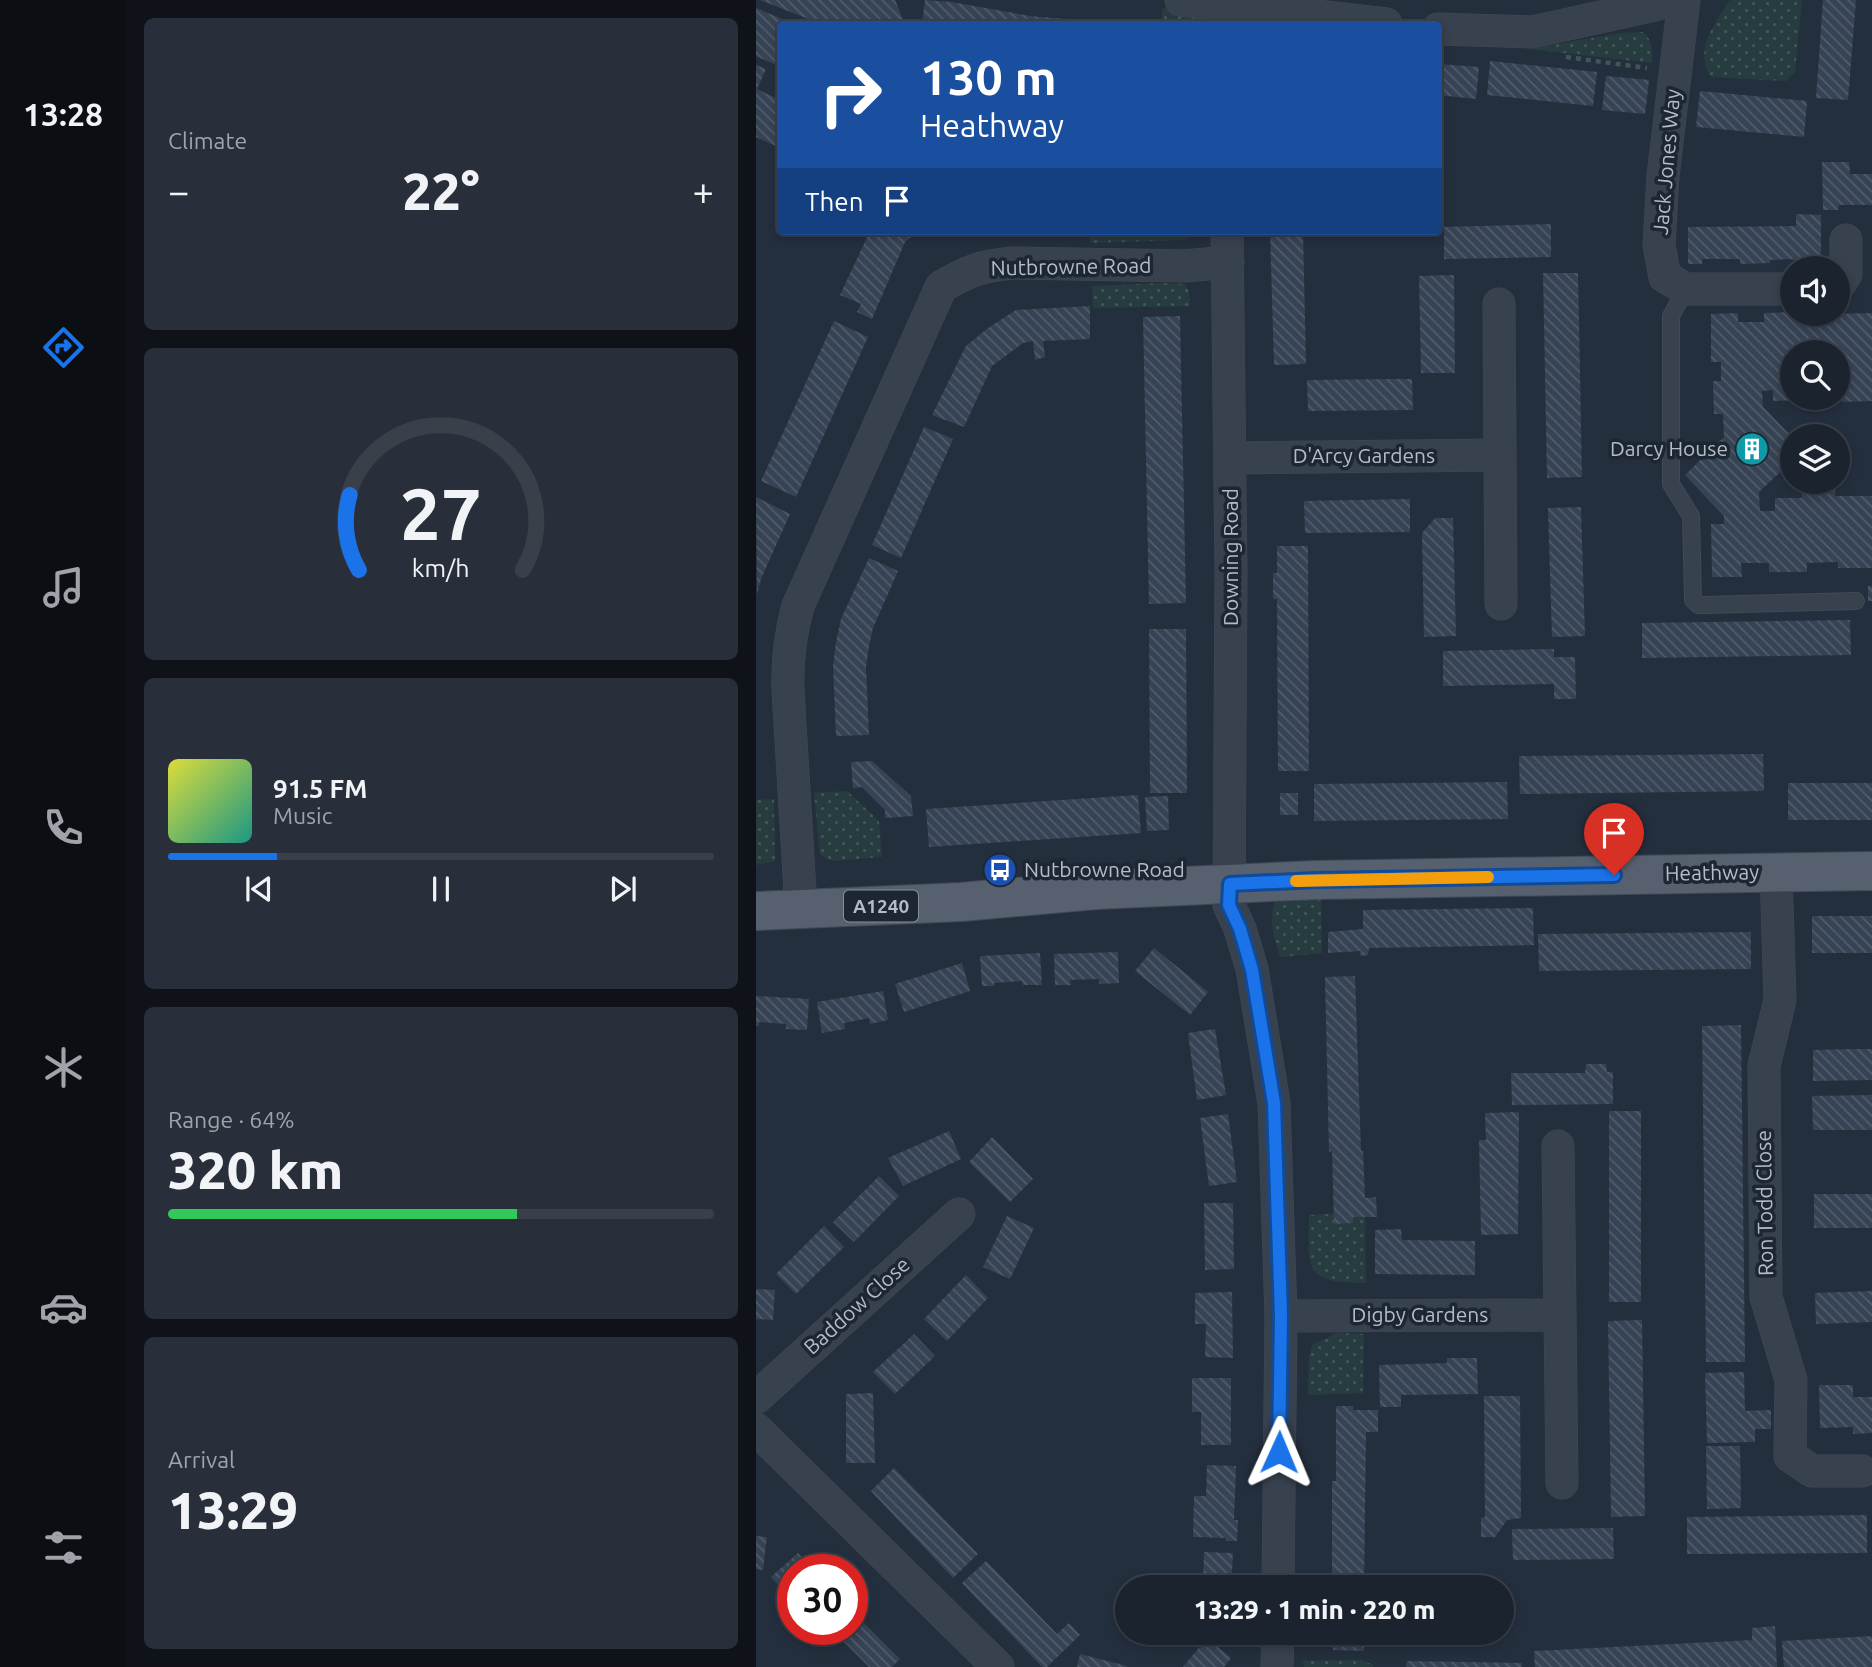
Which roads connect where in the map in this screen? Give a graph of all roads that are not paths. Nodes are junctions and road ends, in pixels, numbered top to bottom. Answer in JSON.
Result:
{"nodes":[{"id":1,"x":1181,"y":0,"type":"edge"},
{"id":2,"x":1669,"y":0,"type":"edge"},
{"id":3,"x":1684,"y":0,"type":"edge"},
{"id":4,"x":1224,"y":10,"type":"edge"},
{"id":5,"x":1351,"y":21,"type":"edge"},
{"id":6,"x":1442,"y":29,"type":"edge"},
{"id":7,"x":1846,"y":240,"type":"dead end"},
{"id":8,"x":1227,"y":246,"type":"edge"},
{"id":9,"x":1846,"y":256,"type":"edge"},
{"id":10,"x":1686,"y":289,"type":"junction"},
{"id":11,"x":1780,"y":289,"type":"edge"},
{"id":12,"x":1499,"y":304,"type":"dead end"},
{"id":13,"x":1499,"y":454,"type":"junction"},
{"id":14,"x":1230,"y":458,"type":"junction"},
{"id":15,"x":1856,"y":601,"type":"dead end"},
{"id":16,"x":1501,"y":604,"type":"dead end"},
{"id":17,"x":1872,"y":871,"type":"edge"},
{"id":18,"x":1776,"y":872,"type":"junction"},
{"id":19,"x":1230,"y":884,"type":"junction"},
{"id":20,"x":801,"y":908,"type":"junction"},
{"id":21,"x":756,"y":911,"type":"edge"},
{"id":22,"x":1558,"y":1146,"type":"dead end"},
{"id":23,"x":959,"y":1214,"type":"dead end"},
{"id":24,"x":1559,"y":1315,"type":"junction"},
{"id":25,"x":1281,"y":1316,"type":"junction"},
{"id":26,"x":756,"y":1398,"type":"edge"},
{"id":27,"x":756,"y":1429,"type":"edge"},
{"id":28,"x":1862,"y":1471,"type":"dead end"},
{"id":29,"x":1562,"y":1483,"type":"dead end"},
{"id":30,"x":1278,"y":1575,"type":"edge"},
{"id":31,"x":1278,"y":1645,"type":"edge"},
{"id":32,"x":998,"y":1667,"type":"edge"},
{"id":33,"x":1278,"y":1667,"type":"edge"}],
"edges":[{"from":1,"to":4,"type":"street"},
{"from":2,"to":6,"type":"street"},
{"from":3,"to":10,"type":"street","name":"Jack Jones Way"},
{"from":4,"to":5,"type":"street"},
{"from":7,"to":9,"type":"street"},
{"from":8,"to":14,"type":"street","name":"Downing Road"},
{"from":8,"to":20,"type":"street","name":"Nutbrowne Road"},
{"from":10,"to":11,"type":"street"},
{"from":10,"to":15,"type":"lane"},
{"from":12,"to":13,"type":"street"},
{"from":13,"to":14,"type":"street","name":"D'Arcy Gardens"},
{"from":13,"to":16,"type":"street"},
{"from":14,"to":19,"type":"street","name":"Downing Road"},
{"from":17,"to":18,"type":"main road","name":"Heathway","number":"A1240"},
{"from":18,"to":19,"type":"main road","name":"Heathway","number":"A1240"},
{"from":18,"to":28,"type":"street","name":"Ron Todd Close"},
{"from":19,"to":20,"type":"main road","name":"Heathway","number":"A1240"},
{"from":19,"to":25,"type":"street","name":"Downing Road"},
{"from":20,"to":21,"type":"main road","name":"Heathway","number":"A1240"},
{"from":22,"to":24,"type":"street"},
{"from":23,"to":26,"type":"street","name":"Baddow Close"},
{"from":24,"to":25,"type":"street","name":"Digby Gardens"},
{"from":24,"to":29,"type":"street"},
{"from":25,"to":30,"type":"street","name":"Downing Road"},
{"from":27,"to":32,"type":"street"},
{"from":31,"to":33,"type":"street"}]}
